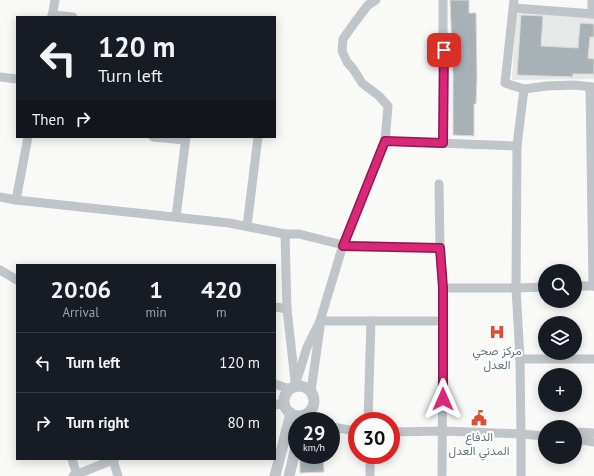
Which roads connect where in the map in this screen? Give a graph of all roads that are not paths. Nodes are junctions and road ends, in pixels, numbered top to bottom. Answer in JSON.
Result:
{"nodes":[{"id":1,"x":55,"y":0,"type":"edge"},
{"id":2,"x":376,"y":0,"type":"edge"},
{"id":3,"x":443,"y":0,"type":"edge"},
{"id":4,"x":592,"y":0,"type":"edge"},
{"id":5,"x":514,"y":4,"type":"edge"},
{"id":6,"x":593,"y":14,"type":"edge"},
{"id":7,"x":52,"y":16,"type":"edge"},
{"id":8,"x":0,"y":77,"type":"edge"},
{"id":9,"x":16,"y":79,"type":"edge"},
{"id":10,"x":592,"y":87,"type":"edge"},
{"id":11,"x":524,"y":89,"type":"junction"},
{"id":12,"x":28,"y":138,"type":"edge"},
{"id":13,"x":169,"y":138,"type":"edge"},
{"id":14,"x":258,"y":138,"type":"edge"},
{"id":15,"x":185,"y":139,"type":"edge"},
{"id":16,"x":385,"y":141,"type":"junction"},
{"id":17,"x":443,"y":143,"type":"junction"},
{"id":18,"x":517,"y":146,"type":"junction"},
{"id":19,"x":439,"y":184,"type":"dead end"},
{"id":20,"x":0,"y":197,"type":"edge"},
{"id":21,"x":16,"y":200,"type":"junction"},
{"id":22,"x":176,"y":217,"type":"junction"},
{"id":23,"x":247,"y":226,"type":"junction"},
{"id":24,"x":285,"y":234,"type":"junction"},
{"id":25,"x":343,"y":246,"type":"junction"},
{"id":26,"x":440,"y":248,"type":"junction"},
{"id":27,"x":0,"y":270,"type":"edge"},
{"id":28,"x":16,"y":279,"type":"edge"},
{"id":29,"x":582,"y":286,"type":"edge"},
{"id":30,"x":594,"y":286,"type":"edge"},
{"id":31,"x":538,"y":287,"type":"edge"},
{"id":32,"x":443,"y":288,"type":"junction"},
{"id":33,"x":516,"y":288,"type":"junction"},
{"id":34,"x":276,"y":307,"type":"edge"},
{"id":35,"x":287,"y":309,"type":"junction"},
{"id":36,"x":320,"y":321,"type":"junction"},
{"id":37,"x":370,"y":321,"type":"junction"},
{"id":38,"x":443,"y":321,"type":"junction"},
{"id":39,"x":520,"y":359,"type":"junction"},
{"id":40,"x":594,"y":359,"type":"edge"},
{"id":41,"x":276,"y":384,"type":"edge"},
{"id":42,"x":293,"y":387,"type":"junction"},
{"id":43,"x":311,"y":391,"type":"junction"},
{"id":44,"x":280,"y":404,"type":"edge"},
{"id":45,"x":290,"y":412,"type":"edge"},
{"id":46,"x":309,"y":412,"type":"edge"},
{"id":47,"x":368,"y":412,"type":"edge"},
{"id":48,"x":288,"y":425,"type":"edge"},
{"id":49,"x":443,"y":431,"type":"junction"},
{"id":50,"x":400,"y":432,"type":"edge"},
{"id":51,"x":582,"y":432,"type":"edge"},
{"id":52,"x":594,"y":433,"type":"edge"},
{"id":53,"x":521,"y":434,"type":"junction"},
{"id":54,"x":538,"y":435,"type":"edge"},
{"id":55,"x":582,"y":440,"type":"edge"},
{"id":56,"x":594,"y":442,"type":"edge"},
{"id":57,"x":72,"y":460,"type":"edge"},
{"id":58,"x":112,"y":460,"type":"edge"},
{"id":59,"x":114,"y":460,"type":"edge"},
{"id":60,"x":292,"y":464,"type":"edge"},
{"id":61,"x":370,"y":464,"type":"edge"},
{"id":62,"x":75,"y":475,"type":"edge"},
{"id":63,"x":118,"y":476,"type":"edge"},
{"id":64,"x":275,"y":476,"type":"edge"},
{"id":65,"x":289,"y":476,"type":"edge"},
{"id":66,"x":370,"y":476,"type":"edge"},
{"id":67,"x":442,"y":476,"type":"edge"},
{"id":68,"x":521,"y":476,"type":"edge"}],
"edges":[{"from":1,"to":7,"type":"street"},
{"from":2,"to":16,"type":"street"},
{"from":3,"to":17,"type":"street"},
{"from":4,"to":6,"type":"street"},
{"from":5,"to":6,"type":"street"},
{"from":5,"to":11,"type":"street"},
{"from":8,"to":9,"type":"street"},
{"from":10,"to":11,"type":"street"},
{"from":10,"to":30,"type":"street"},
{"from":11,"to":18,"type":"street"},
{"from":12,"to":21,"type":"street"},
{"from":13,"to":15,"type":"street"},
{"from":14,"to":23,"type":"street"},
{"from":15,"to":22,"type":"street"},
{"from":16,"to":17,"type":"street"},
{"from":16,"to":25,"type":"street"},
{"from":17,"to":18,"type":"street"},
{"from":18,"to":33,"type":"street"},
{"from":19,"to":26,"type":"street"},
{"from":20,"to":21,"type":"street"},
{"from":21,"to":22,"type":"street"},
{"from":22,"to":23,"type":"street"},
{"from":23,"to":24,"type":"street"},
{"from":24,"to":25,"type":"street"},
{"from":24,"to":35,"type":"street"},
{"from":25,"to":26,"type":"street"},
{"from":25,"to":36,"type":"street"},
{"from":26,"to":32,"type":"street"},
{"from":27,"to":28,"type":"street"},
{"from":29,"to":30,"type":"street"},
{"from":31,"to":33,"type":"street"},
{"from":32,"to":33,"type":"street"},
{"from":32,"to":38,"type":"street"},
{"from":33,"to":39,"type":"street"},
{"from":34,"to":35,"type":"street"},
{"from":35,"to":42,"type":"street"},
{"from":36,"to":37,"type":"street"},
{"from":36,"to":42,"type":"street"},
{"from":36,"to":43,"type":"street"},
{"from":37,"to":38,"type":"street"},
{"from":37,"to":47,"type":"street"},
{"from":38,"to":49,"type":"street"},
{"from":39,"to":40,"type":"street"},
{"from":39,"to":53,"type":"street"},
{"from":41,"to":42,"type":"street"},
{"from":42,"to":43,"type":"street"},
{"from":42,"to":44,"type":"street"},
{"from":43,"to":46,"type":"street"},
{"from":44,"to":45,"type":"street"},
{"from":48,"to":64,"type":"street"},
{"from":49,"to":50,"type":"street"},
{"from":49,"to":53,"type":"street"},
{"from":49,"to":67,"type":"street"},
{"from":51,"to":52,"type":"street"},
{"from":53,"to":54,"type":"street"},
{"from":53,"to":68,"type":"street"},
{"from":55,"to":56,"type":"street"},
{"from":57,"to":62,"type":"street"},
{"from":58,"to":62,"type":"street"},
{"from":59,"to":63,"type":"street"},
{"from":60,"to":65,"type":"street"},
{"from":61,"to":66,"type":"street"}]}
